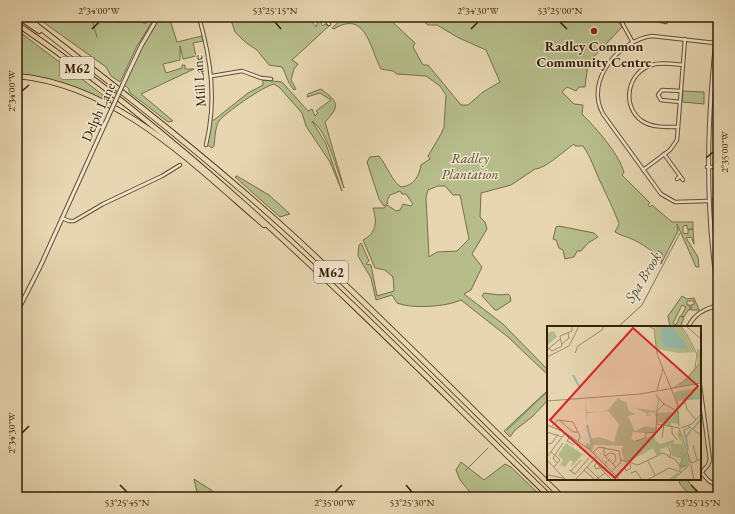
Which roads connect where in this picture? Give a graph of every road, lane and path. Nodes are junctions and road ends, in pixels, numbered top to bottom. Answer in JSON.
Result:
{"nodes":[{"id":1,"x":19,"y":17,"type":"edge"},
{"id":2,"x":26,"y":17,"type":"edge"},
{"id":3,"x":158,"y":17,"type":"edge"},
{"id":4,"x":199,"y":17,"type":"edge"},
{"id":5,"x":323,"y":17,"type":"edge"},
{"id":6,"x":619,"y":17,"type":"edge"},
{"id":7,"x":631,"y":17,"type":"edge"},
{"id":8,"x":646,"y":17,"type":"edge"},
{"id":9,"x":667,"y":18,"type":"edge"},
{"id":10,"x":620,"y":21,"type":"junction"},
{"id":11,"x":718,"y":22,"type":"edge"},
{"id":12,"x":17,"y":24,"type":"edge"},
{"id":13,"x":324,"y":25,"type":"dead end"},
{"id":14,"x":685,"y":39,"type":"junction"},
{"id":15,"x":632,"y":41,"type":"junction"},
{"id":16,"x":715,"y":43,"type":"junction"},
{"id":17,"x":85,"y":64,"type":"junction"},
{"id":18,"x":683,"y":65,"type":"junction"},
{"id":19,"x":212,"y":76,"type":"junction"},
{"id":20,"x":18,"y":77,"type":"edge"},
{"id":21,"x":271,"y":79,"type":"dead end"},
{"id":22,"x":681,"y":91,"type":"junction"},
{"id":23,"x":680,"y":102,"type":"junction"},
{"id":24,"x":678,"y":127,"type":"junction"},
{"id":25,"x":206,"y":144,"type":"dead end"},
{"id":26,"x":664,"y":154,"type":"junction"},
{"id":27,"x":180,"y":165,"type":"dead end"},
{"id":28,"x":707,"y":167,"type":"junction"},
{"id":29,"x":718,"y":167,"type":"edge"},
{"id":30,"x":643,"y":170,"type":"junction"},
{"id":31,"x":683,"y":180,"type":"dead end"},
{"id":32,"x":708,"y":202,"type":"junction"},
{"id":33,"x":62,"y":218,"type":"junction"},
{"id":34,"x":308,"y":262,"type":"junction"},
{"id":35,"x":718,"y":287,"type":"edge"},
{"id":36,"x":718,"y":292,"type":"edge"},
{"id":37,"x":718,"y":306,"type":"edge"},
{"id":38,"x":17,"y":312,"type":"edge"},
{"id":39,"x":689,"y":326,"type":"edge"},
{"id":40,"x":701,"y":405,"type":"edge"},
{"id":41,"x":701,"y":472,"type":"edge"},
{"id":42,"x":718,"y":486,"type":"edge"},
{"id":43,"x":550,"y":497,"type":"edge"},
{"id":44,"x":562,"y":497,"type":"edge"}],
"edges":[{"from":1,"to":17,"type":"highway","number":"M62"},
{"from":2,"to":17,"type":"highway"},
{"from":3,"to":33,"type":"street","name":"Delph Lane","bridge":true},
{"from":4,"to":19,"type":"street","name":"Mill Lane"},
{"from":5,"to":13,"type":"street"},
{"from":6,"to":10,"type":"street"},
{"from":7,"to":10,"type":"street"},
{"from":8,"to":9,"type":"street"},
{"from":10,"to":15,"type":"street"},
{"from":11,"to":16,"type":"street"},
{"from":12,"to":34,"type":"highway","number":"M62"},
{"from":14,"to":15,"type":"street"},
{"from":14,"to":16,"type":"street"},
{"from":14,"to":18,"type":"street"},
{"from":15,"to":30,"type":"street"},
{"from":16,"to":28,"type":"street"},
{"from":17,"to":44,"type":"highway","number":"M62"},
{"from":18,"to":22,"type":"street"},
{"from":18,"to":24,"type":"street"},
{"from":19,"to":21,"type":"street"},
{"from":19,"to":25,"type":"street","name":"Mill Lane"},
{"from":20,"to":34,"type":"highway"},
{"from":22,"to":23,"type":"street"},
{"from":22,"to":23,"type":"street"},
{"from":23,"to":24,"type":"street"},
{"from":24,"to":26,"type":"street"},
{"from":26,"to":30,"type":"street"},
{"from":26,"to":31,"type":"street"},
{"from":27,"to":33,"type":"street"},
{"from":28,"to":29,"type":"street"},
{"from":28,"to":32,"type":"street"},
{"from":30,"to":32,"type":"street"},
{"from":32,"to":35,"type":"street"},
{"from":33,"to":38,"type":"street","name":"Delph Lane"},
{"from":34,"to":43,"type":"highway","number":"M62"},
{"from":35,"to":36,"type":"street"},
{"from":37,"to":39,"type":"street"},
{"from":40,"to":41,"type":"street"},
{"from":41,"to":42,"type":"street"}]}
